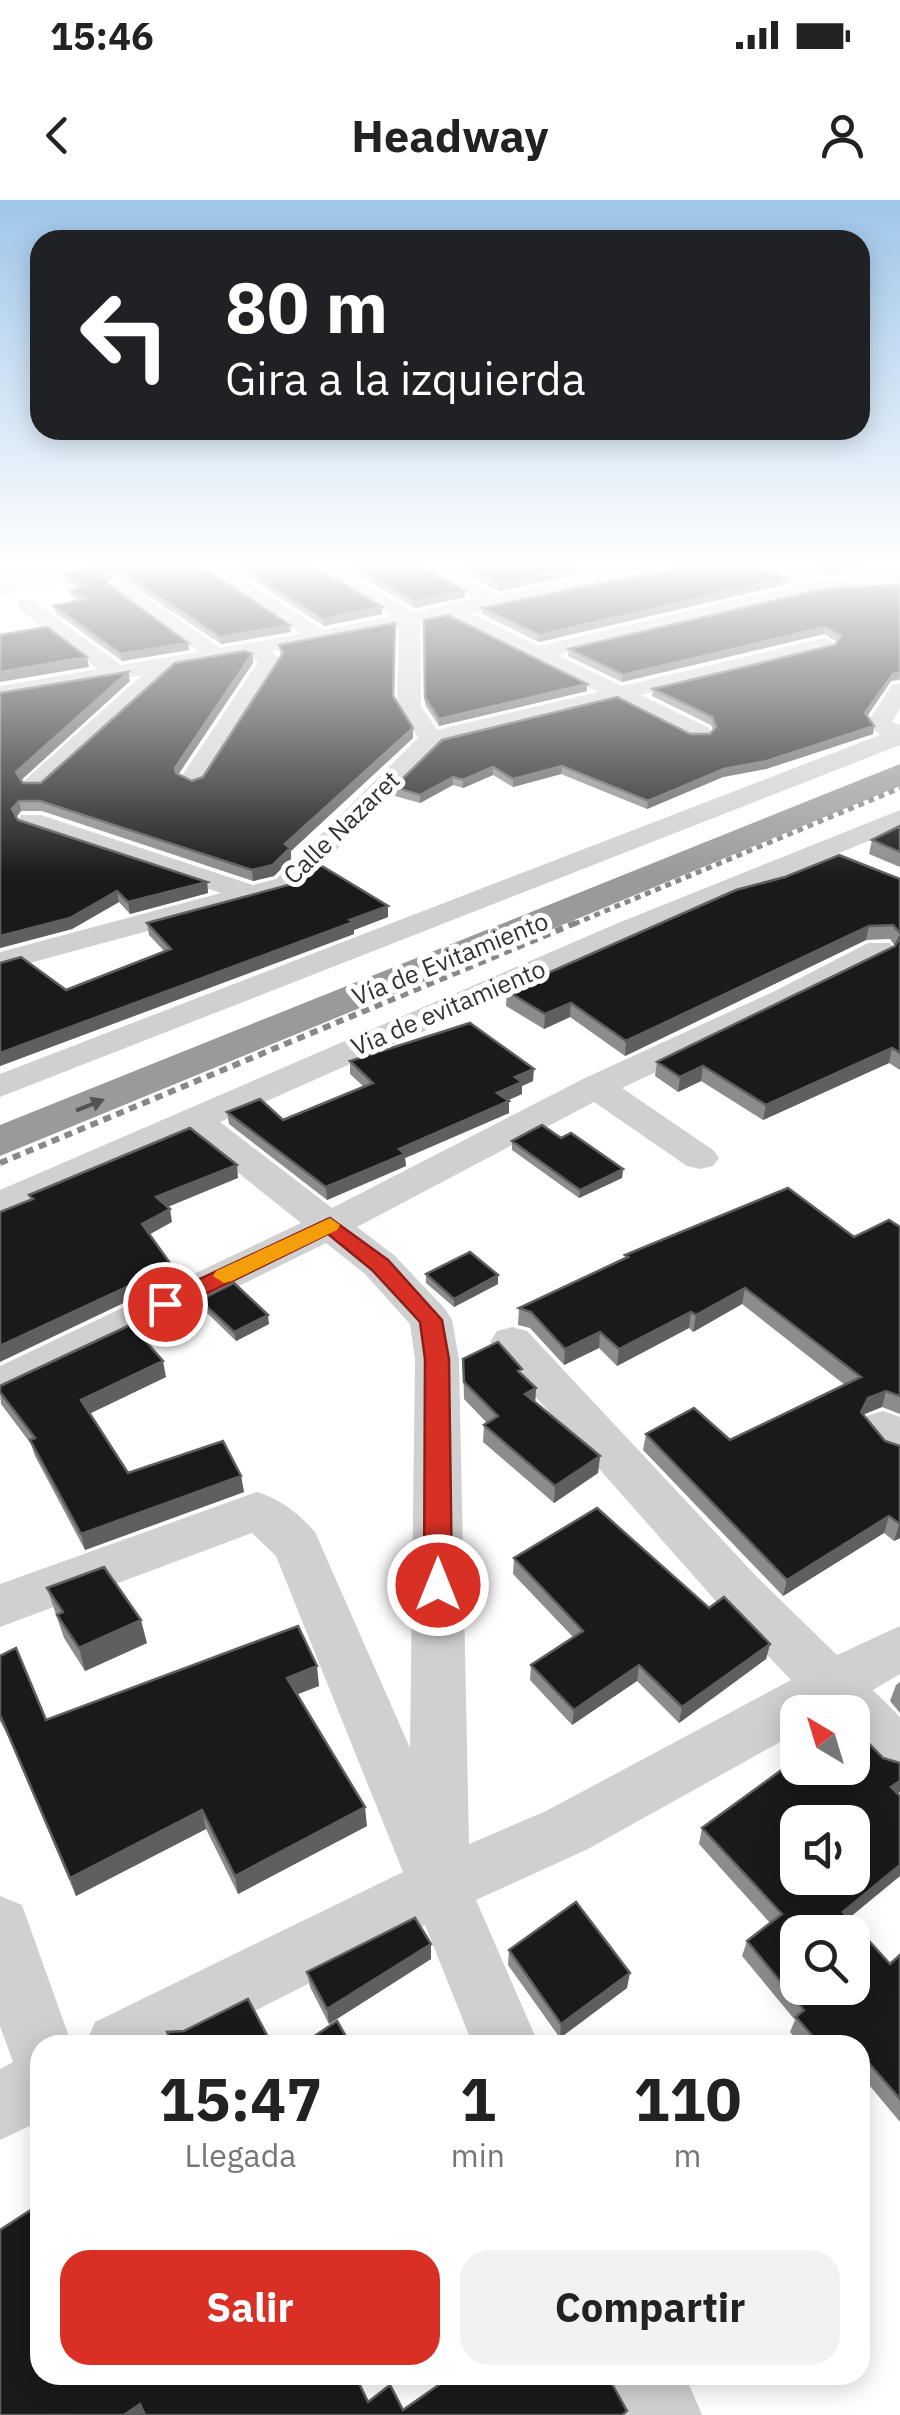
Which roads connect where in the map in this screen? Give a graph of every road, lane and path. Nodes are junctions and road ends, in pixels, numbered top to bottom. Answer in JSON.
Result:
{"nodes":[{"id":1,"x":111,"y":668,"type":"edge"},
{"id":2,"x":142,"y":668,"type":"edge"},
{"id":3,"x":162,"y":668,"type":"edge"},
{"id":4,"x":265,"y":668,"type":"edge"},
{"id":5,"x":409,"y":668,"type":"edge"},
{"id":6,"x":568,"y":668,"type":"edge"},
{"id":7,"x":718,"y":668,"type":"edge"},
{"id":8,"x":116,"y":672,"type":"junction"},
{"id":9,"x":900,"y":690,"type":"edge"},
{"id":10,"x":616,"y":692,"type":"junction"},
{"id":11,"x":0,"y":693,"type":"edge"},
{"id":12,"x":700,"y":734,"type":"edge"},
{"id":13,"x":900,"y":734,"type":"edge"},
{"id":14,"x":432,"y":739,"type":"junction"},
{"id":15,"x":900,"y":750,"type":"edge"},
{"id":16,"x":900,"y":774,"type":"edge"},
{"id":17,"x":192,"y":780,"type":"edge"},
{"id":18,"x":34,"y":785,"type":"edge"},
{"id":19,"x":900,"y":818,"type":"edge"},
{"id":20,"x":31,"y":821,"type":"edge"},
{"id":21,"x":823,"y":847,"type":"junction"},
{"id":22,"x":854,"y":861,"type":"edge"},
{"id":23,"x":255,"y":895,"type":"junction"},
{"id":24,"x":880,"y":950,"type":"edge"},
{"id":25,"x":0,"y":962,"type":"edge"},
{"id":26,"x":0,"y":1086,"type":"edge"},
{"id":27,"x":596,"y":1086,"type":"junction"},
{"id":28,"x":0,"y":1108,"type":"edge"},
{"id":29,"x":192,"y":1118,"type":"junction"},
{"id":30,"x":0,"y":1142,"type":"edge"},
{"id":31,"x":700,"y":1158,"type":"dead end"},
{"id":32,"x":0,"y":1205,"type":"edge"},
{"id":33,"x":330,"y":1225,"type":"junction"},
{"id":34,"x":512,"y":1342,"type":"dead end"},
{"id":35,"x":1,"y":1384,"type":"edge"},
{"id":36,"x":0,"y":1606,"type":"edge"},
{"id":37,"x":900,"y":1648,"type":"edge"},
{"id":38,"x":833,"y":1687,"type":"junction"},
{"id":39,"x":900,"y":1754,"type":"edge"},
{"id":40,"x":439,"y":1886,"type":"junction"},
{"id":41,"x":0,"y":1926,"type":"edge"},
{"id":42,"x":36,"y":2035,"type":"edge"},
{"id":43,"x":138,"y":2035,"type":"edge"},
{"id":44,"x":502,"y":2035,"type":"edge"},
{"id":45,"x":30,"y":2090,"type":"edge"},
{"id":46,"x":0,"y":2106,"type":"edge"},
{"id":47,"x":650,"y":2385,"type":"edge"},
{"id":48,"x":663,"y":2415,"type":"edge"}],
"edges":[{"from":1,"to":8,"type":"street"},
{"from":2,"to":8,"type":"street"},
{"from":3,"to":18,"type":"street"},
{"from":4,"to":17,"type":"street"},
{"from":5,"to":14,"type":"street"},
{"from":6,"to":10,"type":"street"},
{"from":7,"to":10,"type":"street"},
{"from":8,"to":11,"type":"street"},
{"from":9,"to":13,"type":"street"},
{"from":10,"to":12,"type":"street"},
{"from":10,"to":14,"type":"street"},
{"from":13,"to":26,"type":"street"},
{"from":14,"to":23,"type":"street","name":"Calle Nazaret"},
{"from":15,"to":28,"type":"highway","name":"Vía de Evitamiento"},
{"from":30,"to":16,"type":"highway","name":"Vía de Evitamiento","one_way":true},
{"from":19,"to":21,"type":"street","name":"Via de evitamiento"},
{"from":20,"to":23,"type":"street"},
{"from":21,"to":22,"type":"street"},
{"from":21,"to":29,"type":"street","name":"Via de evitamiento"},
{"from":23,"to":25,"type":"street","name":"Calle Nazaret"},
{"from":24,"to":27,"type":"street"},
{"from":27,"to":31,"type":"street"},
{"from":27,"to":33,"type":"street"},
{"from":29,"to":32,"type":"street","name":"Via de evitamiento"},
{"from":29,"to":33,"type":"street"},
{"from":33,"to":35,"type":"street"},
{"from":33,"to":40,"type":"street"},
{"from":34,"to":38,"type":"street"},
{"from":36,"to":40,"type":"street"},
{"from":37,"to":38,"type":"street"},
{"from":38,"to":39,"type":"street"},
{"from":38,"to":40,"type":"street"},
{"from":40,"to":43,"type":"street"},
{"from":40,"to":44,"type":"street"},
{"from":41,"to":42,"type":"street"},
{"from":45,"to":46,"type":"street"},
{"from":47,"to":48,"type":"street"}]}
